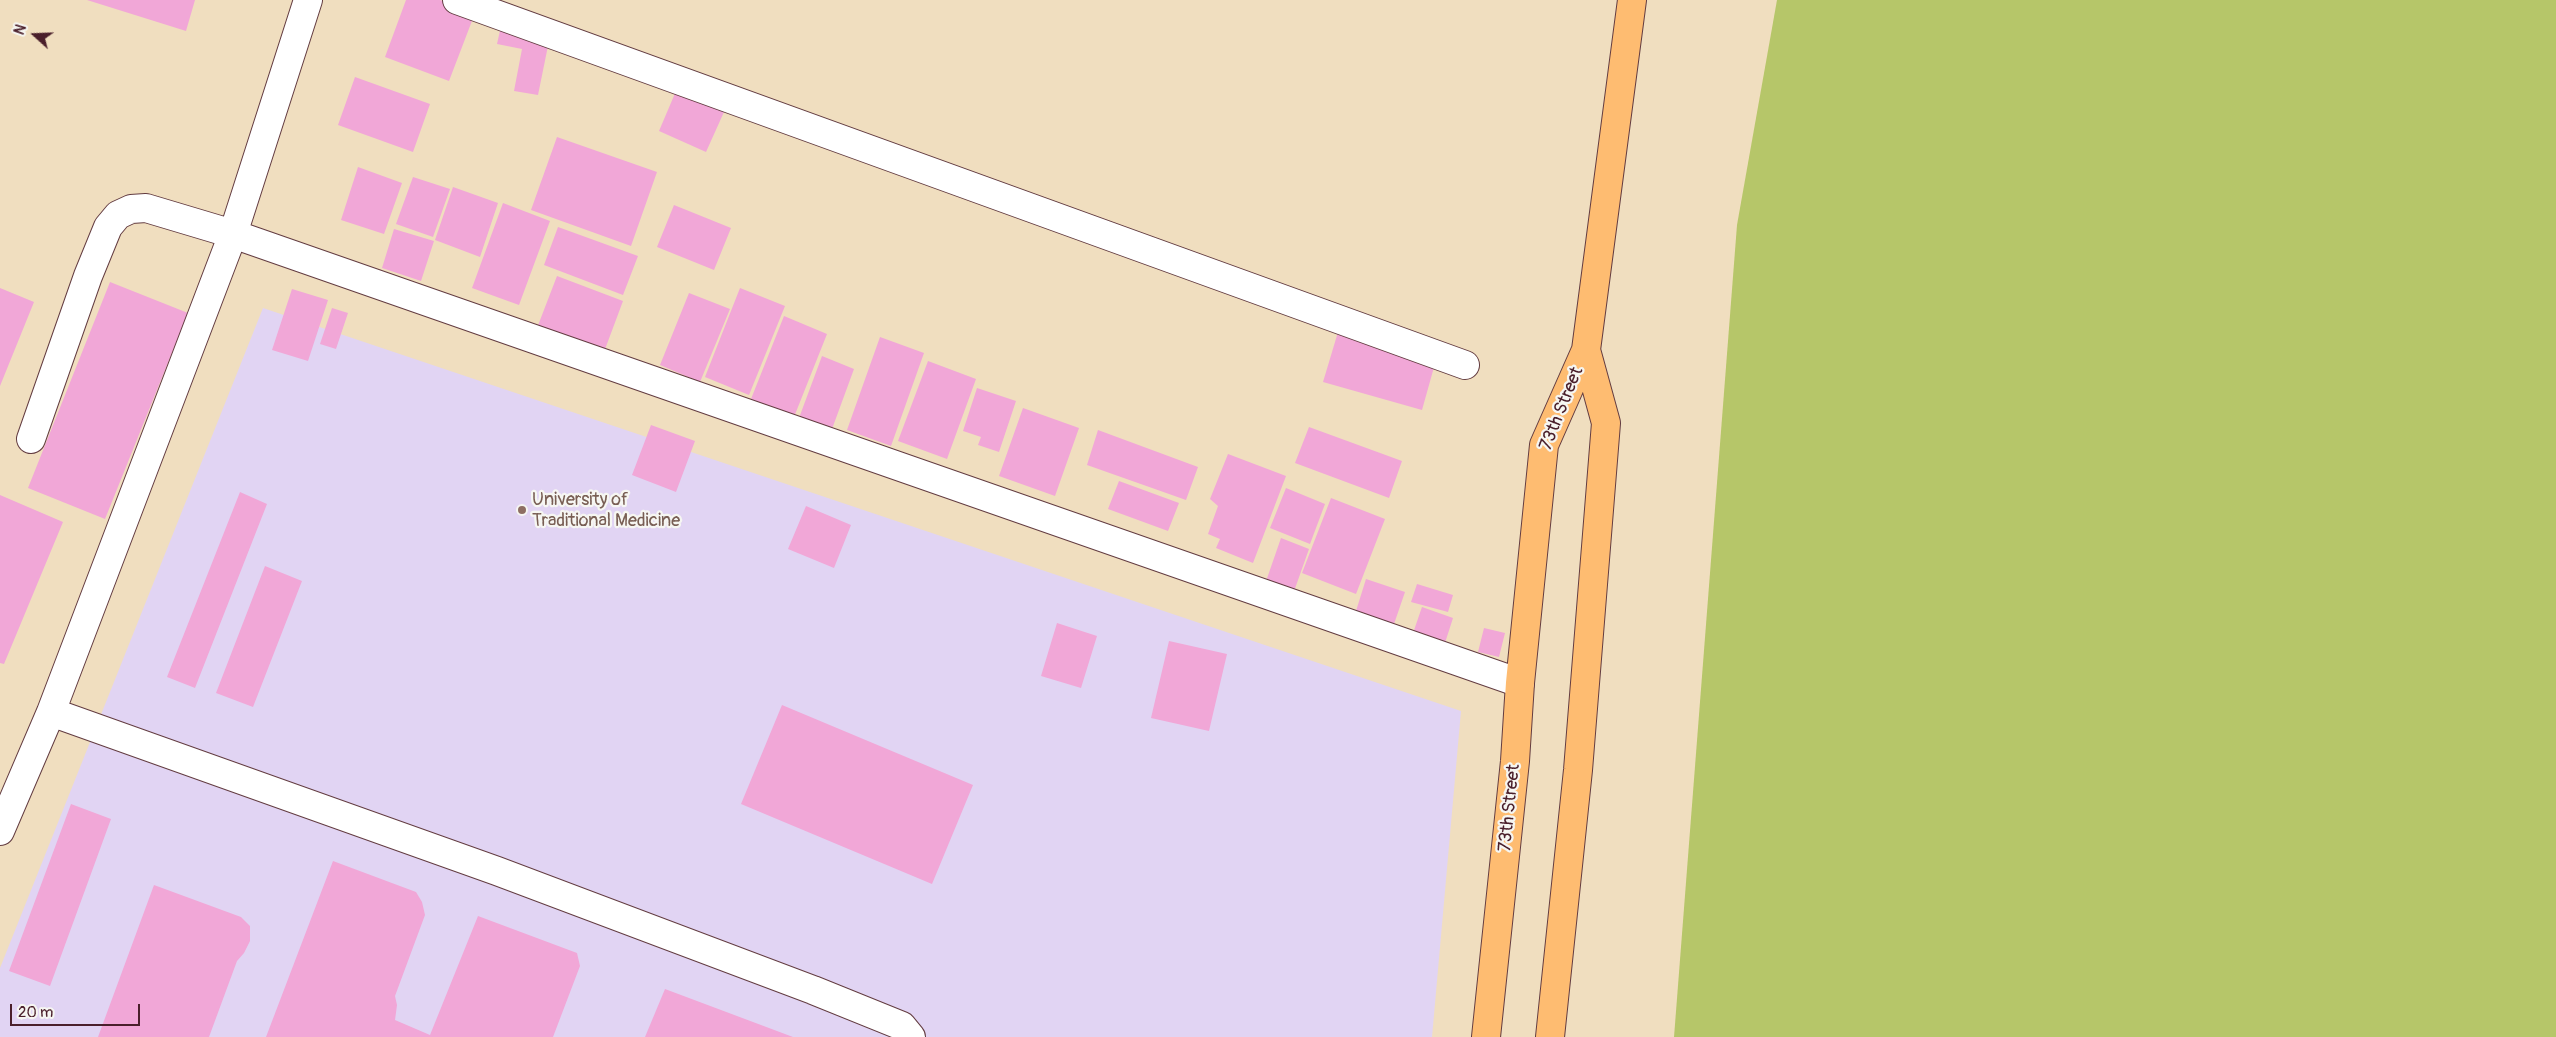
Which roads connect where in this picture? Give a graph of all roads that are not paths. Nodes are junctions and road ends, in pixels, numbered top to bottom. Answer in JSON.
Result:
{"nodes":[{"id":1,"x":308,"y":0,"type":"edge"},
{"id":2,"x":456,"y":0,"type":"edge"},
{"id":3,"x":1632,"y":0,"type":"edge"},
{"id":4,"x":233,"y":234,"type":"junction"},
{"id":5,"x":1586,"y":350,"type":"junction"},
{"id":6,"x":1465,"y":365,"type":"dead end"},
{"id":7,"x":31,"y":439,"type":"dead end"},
{"id":8,"x":1520,"y":683,"type":"junction"},
{"id":9,"x":52,"y":712,"type":"junction"},
{"id":10,"x":0,"y":831,"type":"edge"},
{"id":11,"x":910,"y":1037,"type":"edge"},
{"id":12,"x":1486,"y":1037,"type":"edge"},
{"id":13,"x":1550,"y":1037,"type":"edge"}],
"edges":[{"from":1,"to":4,"type":"street"},
{"from":2,"to":6,"type":"street"},
{"from":3,"to":5,"type":"main road"},
{"from":4,"to":7,"type":"street"},
{"from":4,"to":8,"type":"street"},
{"from":4,"to":9,"type":"street"},
{"from":5,"to":8,"type":"main road","name":"73th Street"},
{"from":5,"to":13,"type":"main road","name":"73th Street"},
{"from":8,"to":12,"type":"main road","name":"73th Street"},
{"from":9,"to":10,"type":"street"},
{"from":9,"to":11,"type":"street"}]}
